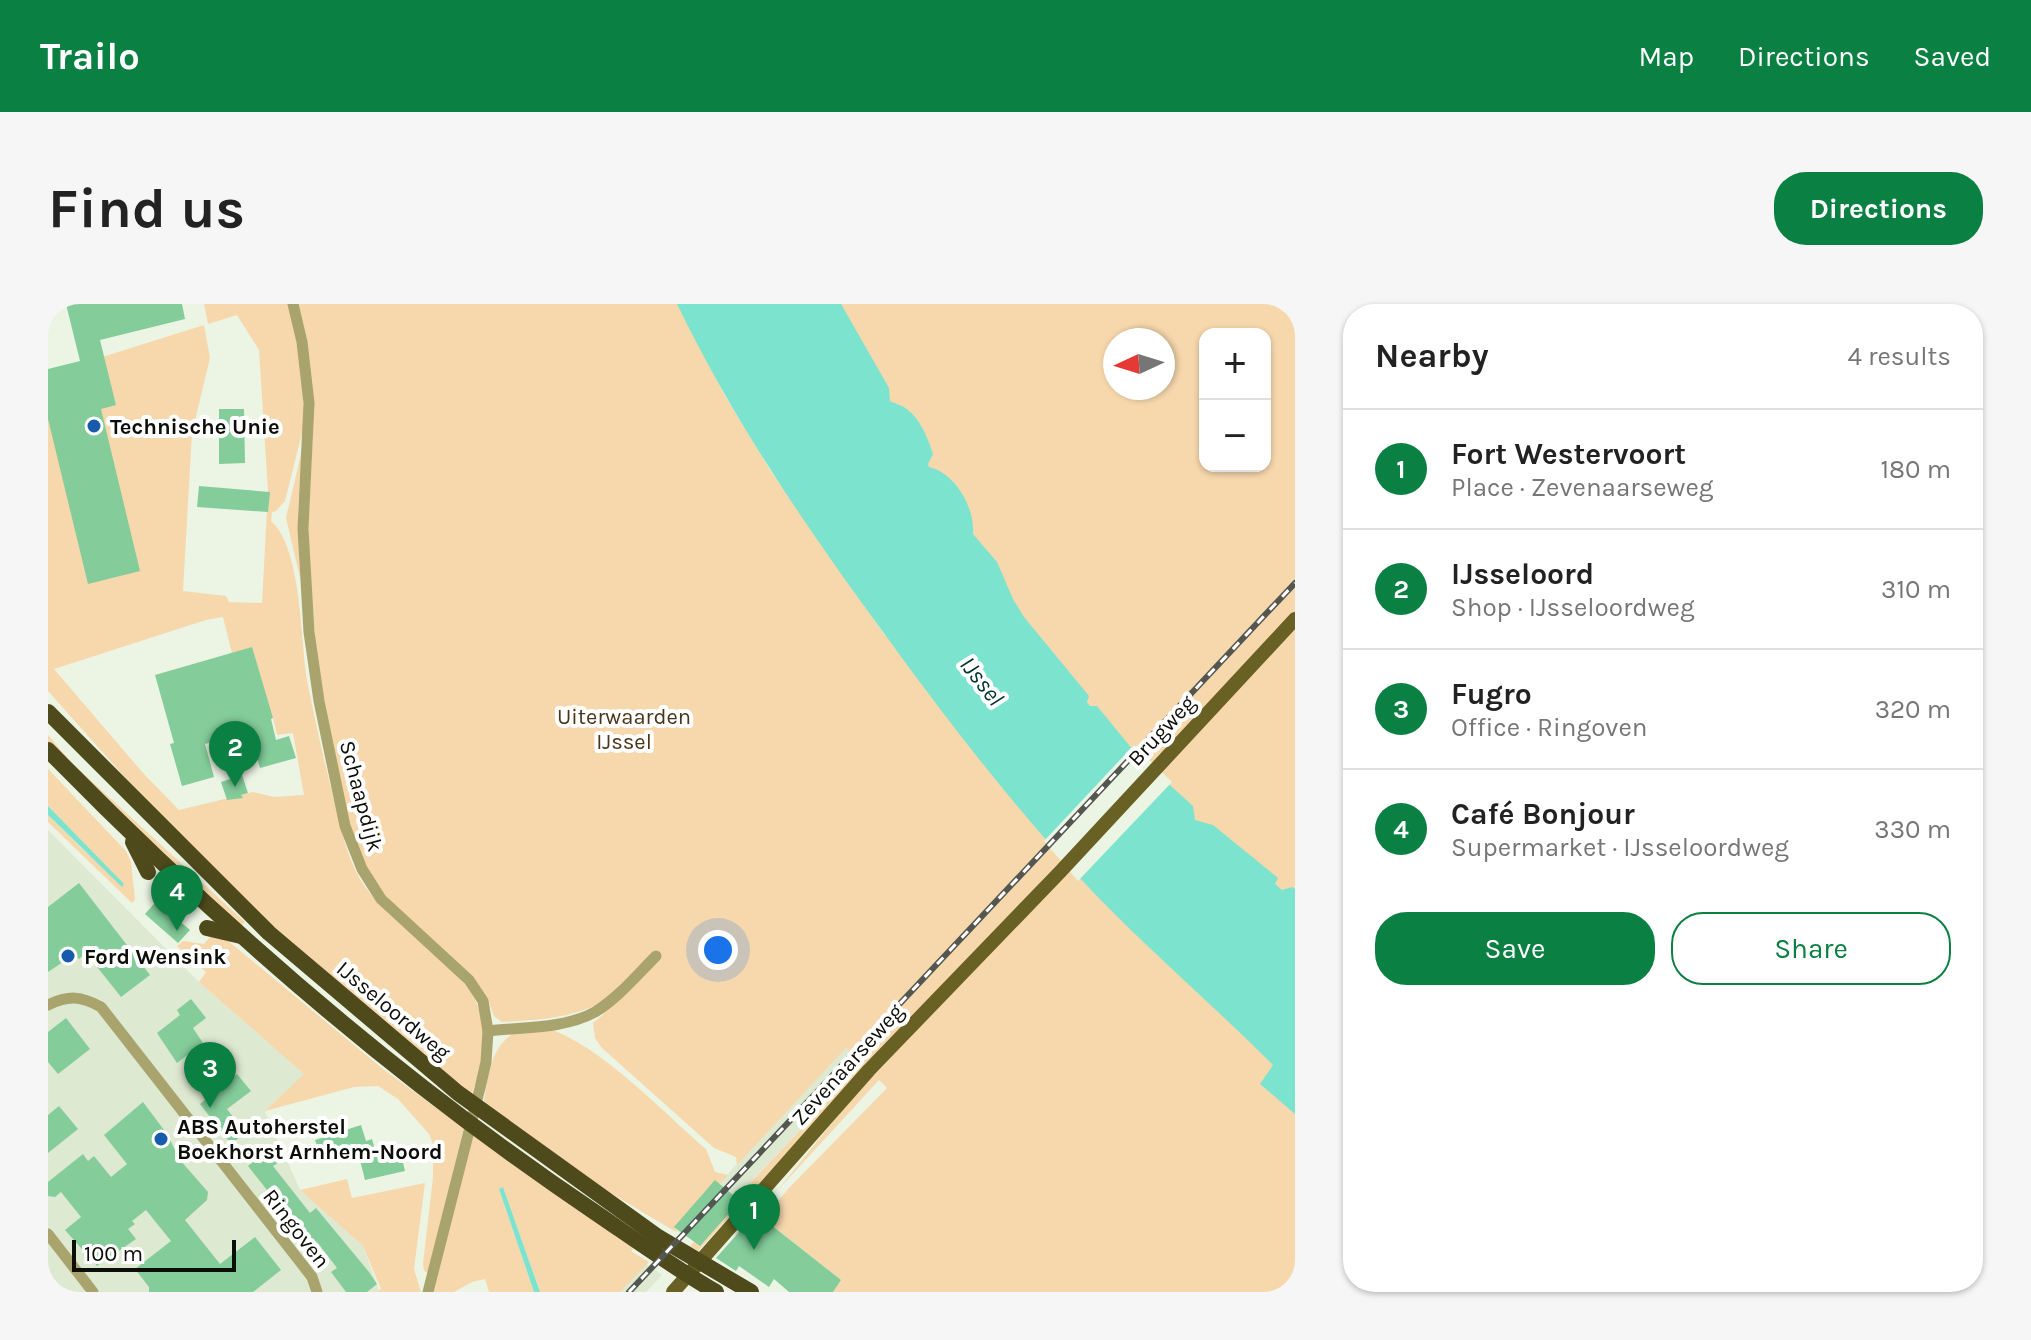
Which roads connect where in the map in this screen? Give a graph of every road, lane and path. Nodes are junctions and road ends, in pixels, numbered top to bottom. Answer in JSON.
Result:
{"nodes":[{"id":1,"x":293,"y":304,"type":"edge"},
{"id":2,"x":1295,"y":619,"type":"edge"},
{"id":3,"x":48,"y":712,"type":"edge"},
{"id":4,"x":48,"y":750,"type":"edge"},
{"id":5,"x":129,"y":833,"type":"junction"},
{"id":6,"x":148,"y":872,"type":"dead end"},
{"id":7,"x":1060,"y":872,"type":"joint"},
{"id":8,"x":207,"y":928,"type":"dead end"},
{"id":9,"x":243,"y":937,"type":"junction"},
{"id":10,"x":656,"y":956,"type":"dead end"},
{"id":11,"x":48,"y":1005,"type":"edge"},
{"id":12,"x":488,"y":1031,"type":"junction"},
{"id":13,"x":48,"y":1234,"type":"edge"},
{"id":14,"x":674,"y":1291,"type":"edge"},
{"id":15,"x":93,"y":1292,"type":"edge"},
{"id":16,"x":317,"y":1292,"type":"edge"},
{"id":17,"x":428,"y":1292,"type":"edge"},
{"id":18,"x":716,"y":1292,"type":"edge"},
{"id":19,"x":751,"y":1292,"type":"edge"}],
"edges":[{"from":1,"to":12,"type":"street","name":"Schaapdijk"},
{"from":2,"to":7,"type":"main road","name":"Brugweg"},
{"from":3,"to":19,"type":"highway","name":"IJsseloordweg"},
{"from":4,"to":5,"type":"highway","name":"IJsseloordweg"},
{"from":5,"to":6,"type":"highway"},
{"from":5,"to":9,"type":"highway","name":"IJsseloordweg"},
{"from":7,"to":14,"type":"main road","name":"Zevenaarseweg"},
{"from":8,"to":9,"type":"highway"},
{"from":9,"to":18,"type":"highway","name":"IJsseloordweg"},
{"from":10,"to":12,"type":"street"},
{"from":11,"to":16,"type":"street","name":"Ringoven"},
{"from":12,"to":17,"type":"street","name":"Schaapdijk"},
{"from":13,"to":15,"type":"street"}]}
